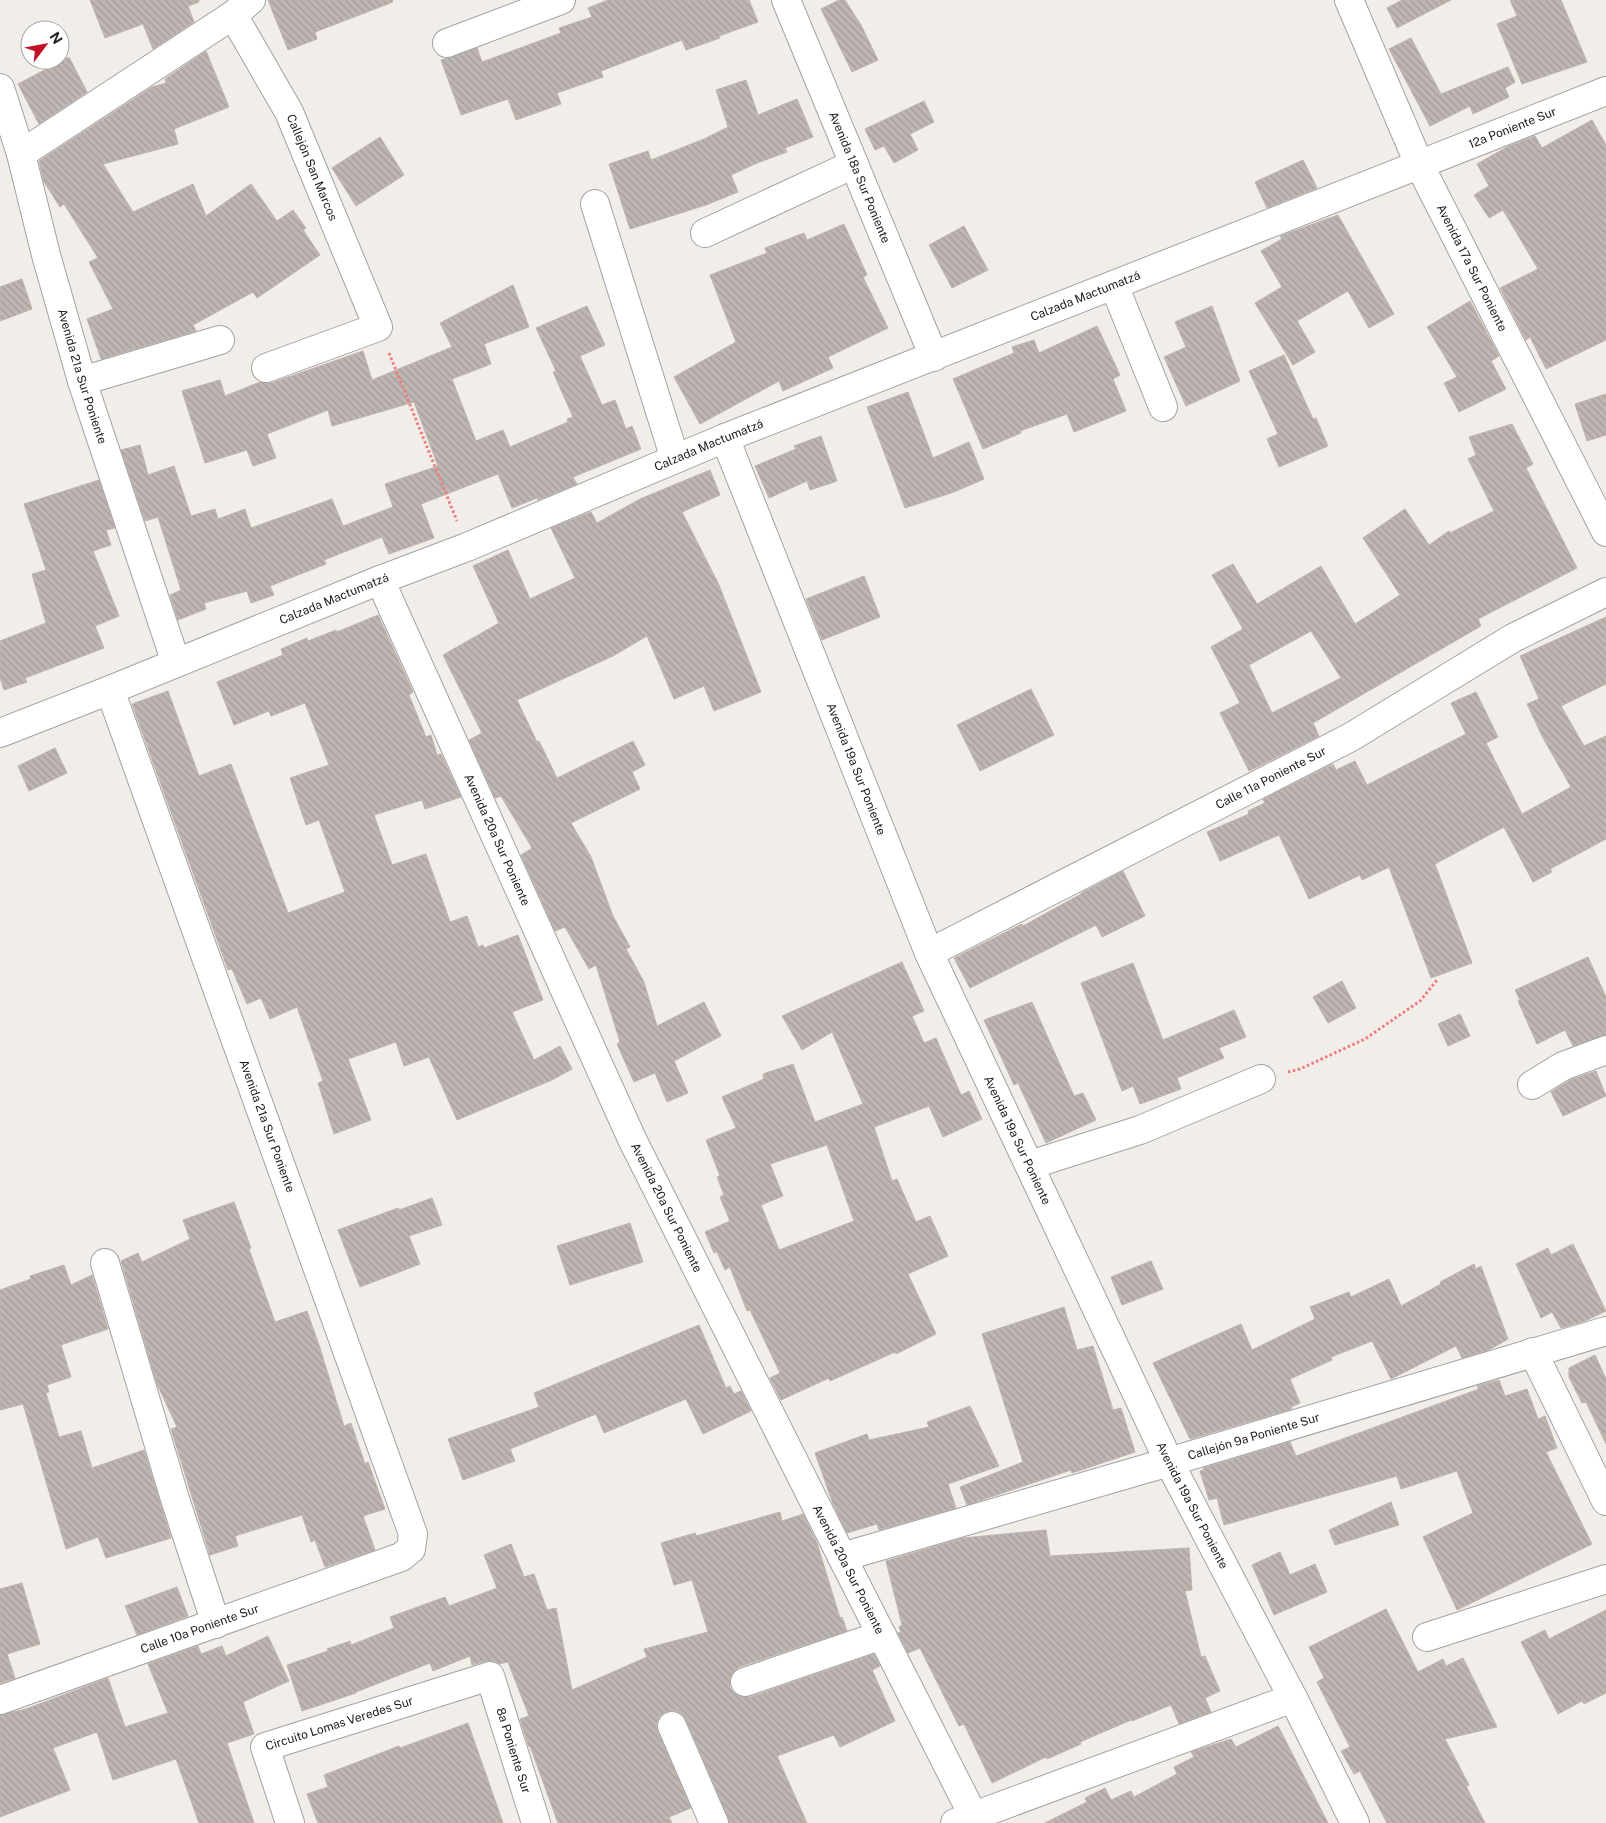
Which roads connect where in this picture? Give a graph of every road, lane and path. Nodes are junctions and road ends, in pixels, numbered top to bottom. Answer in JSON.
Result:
{"nodes":[{"id":1,"x":561,"y":0,"type":"edge"},
{"id":2,"x":786,"y":0,"type":"edge"},
{"id":3,"x":1349,"y":0,"type":"edge"},
{"id":4,"x":529,"y":6,"type":"edge"},
{"id":5,"x":242,"y":7,"type":"edge"},
{"id":6,"x":448,"y":43,"type":"dead end"},
{"id":7,"x":0,"y":88,"type":"edge"},
{"id":8,"x":1606,"y":91,"type":"edge"},
{"id":9,"x":21,"y":154,"type":"junction"},
{"id":10,"x":854,"y":164,"type":"junction"},
{"id":11,"x":1419,"y":164,"type":"junction"},
{"id":12,"x":595,"y":204,"type":"dead end"},
{"id":13,"x":705,"y":233,"type":"dead end"},
{"id":14,"x":1114,"y":285,"type":"junction"},
{"id":15,"x":378,"y":327,"type":"junction"},
{"id":16,"x":220,"y":340,"type":"dead end"},
{"id":17,"x":934,"y":357,"type":"junction"},
{"id":18,"x":266,"y":368,"type":"dead end"},
{"id":19,"x":82,"y":381,"type":"junction"},
{"id":20,"x":1163,"y":406,"type":"dead end"},
{"id":21,"x":725,"y":438,"type":"junction"},
{"id":22,"x":674,"y":459,"type":"junction"},
{"id":23,"x":1606,"y":532,"type":"edge"},
{"id":24,"x":467,"y":547,"type":"junction"},
{"id":25,"x":380,"y":580,"type":"junction"},
{"id":26,"x":1606,"y":592,"type":"edge"},
{"id":27,"x":176,"y":663,"type":"junction"},
{"id":28,"x":110,"y":690,"type":"junction"},
{"id":29,"x":0,"y":733,"type":"edge"},
{"id":30,"x":929,"y":953,"type":"junction"},
{"id":31,"x":1437,"y":980,"type":"dead end"},
{"id":32,"x":1606,"y":1050,"type":"edge"},
{"id":33,"x":1261,"y":1079,"type":"joint"},
{"id":34,"x":1532,"y":1085,"type":"dead end"},
{"id":35,"x":1030,"y":1165,"type":"junction"},
{"id":36,"x":105,"y":1263,"type":"dead end"},
{"id":37,"x":1606,"y":1331,"type":"edge"},
{"id":38,"x":1533,"y":1352,"type":"junction"},
{"id":39,"x":1169,"y":1462,"type":"junction"},
{"id":40,"x":1606,"y":1502,"type":"edge"},
{"id":41,"x":400,"y":1557,"type":"joint"},
{"id":42,"x":842,"y":1557,"type":"junction"},
{"id":43,"x":1606,"y":1579,"type":"edge"},
{"id":44,"x":216,"y":1624,"type":"junction"},
{"id":45,"x":882,"y":1635,"type":"junction"},
{"id":46,"x":1427,"y":1637,"type":"dead end"},
{"id":47,"x":490,"y":1676,"type":"joint"},
{"id":48,"x":745,"y":1682,"type":"dead end"},
{"id":49,"x":1293,"y":1698,"type":"junction"},
{"id":50,"x":0,"y":1700,"type":"edge"},
{"id":51,"x":672,"y":1726,"type":"dead end"},
{"id":52,"x":969,"y":1821,"type":"edge"},
{"id":53,"x":290,"y":1823,"type":"edge"},
{"id":54,"x":536,"y":1823,"type":"edge"},
{"id":55,"x":714,"y":1823,"type":"edge"},
{"id":56,"x":1355,"y":1823,"type":"edge"}],
"edges":[{"from":1,"to":4,"type":"street"},
{"from":2,"to":10,"type":"street","name":"Avenida 18a Sur Poniente"},
{"from":3,"to":11,"type":"street","name":"Avenida 17a Sur Poniente"},
{"from":4,"to":6,"type":"street"},
{"from":5,"to":9,"type":"street"},
{"from":5,"to":15,"type":"street","name":"Callejón San Marcos"},
{"from":7,"to":9,"type":"street","name":"Avenida 21a Sur Poniente"},
{"from":8,"to":11,"type":"street","name":"12a Poniente Sur"},
{"from":9,"to":19,"type":"street","name":"Avenida 21a Sur Poniente"},
{"from":10,"to":13,"type":"street"},
{"from":10,"to":17,"type":"street","name":"Avenida 18a Sur Poniente"},
{"from":11,"to":14,"type":"street","name":"Calzada Mactumatzá"},
{"from":11,"to":23,"type":"street","name":"Avenida 17a Sur Poniente"},
{"from":12,"to":22,"type":"street"},
{"from":14,"to":17,"type":"street","name":"Calzada Mactumatzá"},
{"from":14,"to":20,"type":"street"},
{"from":15,"to":18,"type":"street"},
{"from":15,"to":24,"type":"path"},
{"from":16,"to":19,"type":"street"},
{"from":17,"to":21,"type":"street","name":"Calzada Mactumatzá"},
{"from":19,"to":27,"type":"street","name":"Avenida 21a Sur Poniente"},
{"from":21,"to":22,"type":"street","name":"Calzada Mactumatzá"},
{"from":21,"to":30,"type":"street","name":"Avenida 19a Sur Poniente"},
{"from":22,"to":24,"type":"street","name":"Calzada Mactumatzá"},
{"from":24,"to":25,"type":"street","name":"Calzada Mactumatzá"},
{"from":25,"to":27,"type":"street","name":"Calzada Mactumatzá"},
{"from":25,"to":42,"type":"street","name":"Avenida 20a Sur Poniente"},
{"from":26,"to":30,"type":"street","name":"Calle 11a Poniente Sur"},
{"from":27,"to":28,"type":"street","name":"Calzada Mactumatzá"},
{"from":28,"to":29,"type":"street","name":"Calzada Mactumatzá"},
{"from":28,"to":41,"type":"street","name":"Avenida 21a Sur Poniente"},
{"from":30,"to":35,"type":"street","name":"Avenida 19a Sur Poniente"},
{"from":31,"to":33,"type":"path"},
{"from":32,"to":34,"type":"street"},
{"from":33,"to":35,"type":"street"},
{"from":35,"to":39,"type":"street","name":"Avenida 19a Sur Poniente"},
{"from":36,"to":44,"type":"street"},
{"from":37,"to":38,"type":"street","name":"Callejón 9a Poniente Sur"},
{"from":38,"to":39,"type":"street","name":"Callejón 9a Poniente Sur"},
{"from":38,"to":40,"type":"street"},
{"from":39,"to":42,"type":"street","name":"Callejón 9a Poniente Sur"},
{"from":39,"to":49,"type":"street","name":"Avenida 19a Sur Poniente"},
{"from":41,"to":44,"type":"street","name":"Calle 10a Poniente Sur"},
{"from":42,"to":45,"type":"street","name":"Avenida 20a Sur Poniente"},
{"from":43,"to":46,"type":"street"},
{"from":44,"to":50,"type":"street","name":"Calle 10a Poniente Sur"},
{"from":45,"to":48,"type":"street"},
{"from":45,"to":52,"type":"street","name":"Avenida 20a Sur Poniente"},
{"from":47,"to":53,"type":"street","name":"Circuito Lomas Veredes Sur"},
{"from":47,"to":54,"type":"street","name":"8a Poniente Sur"},
{"from":49,"to":52,"type":"street"},
{"from":49,"to":56,"type":"street","name":"Avenida 19a Sur Poniente"},
{"from":51,"to":55,"type":"street"}]}
